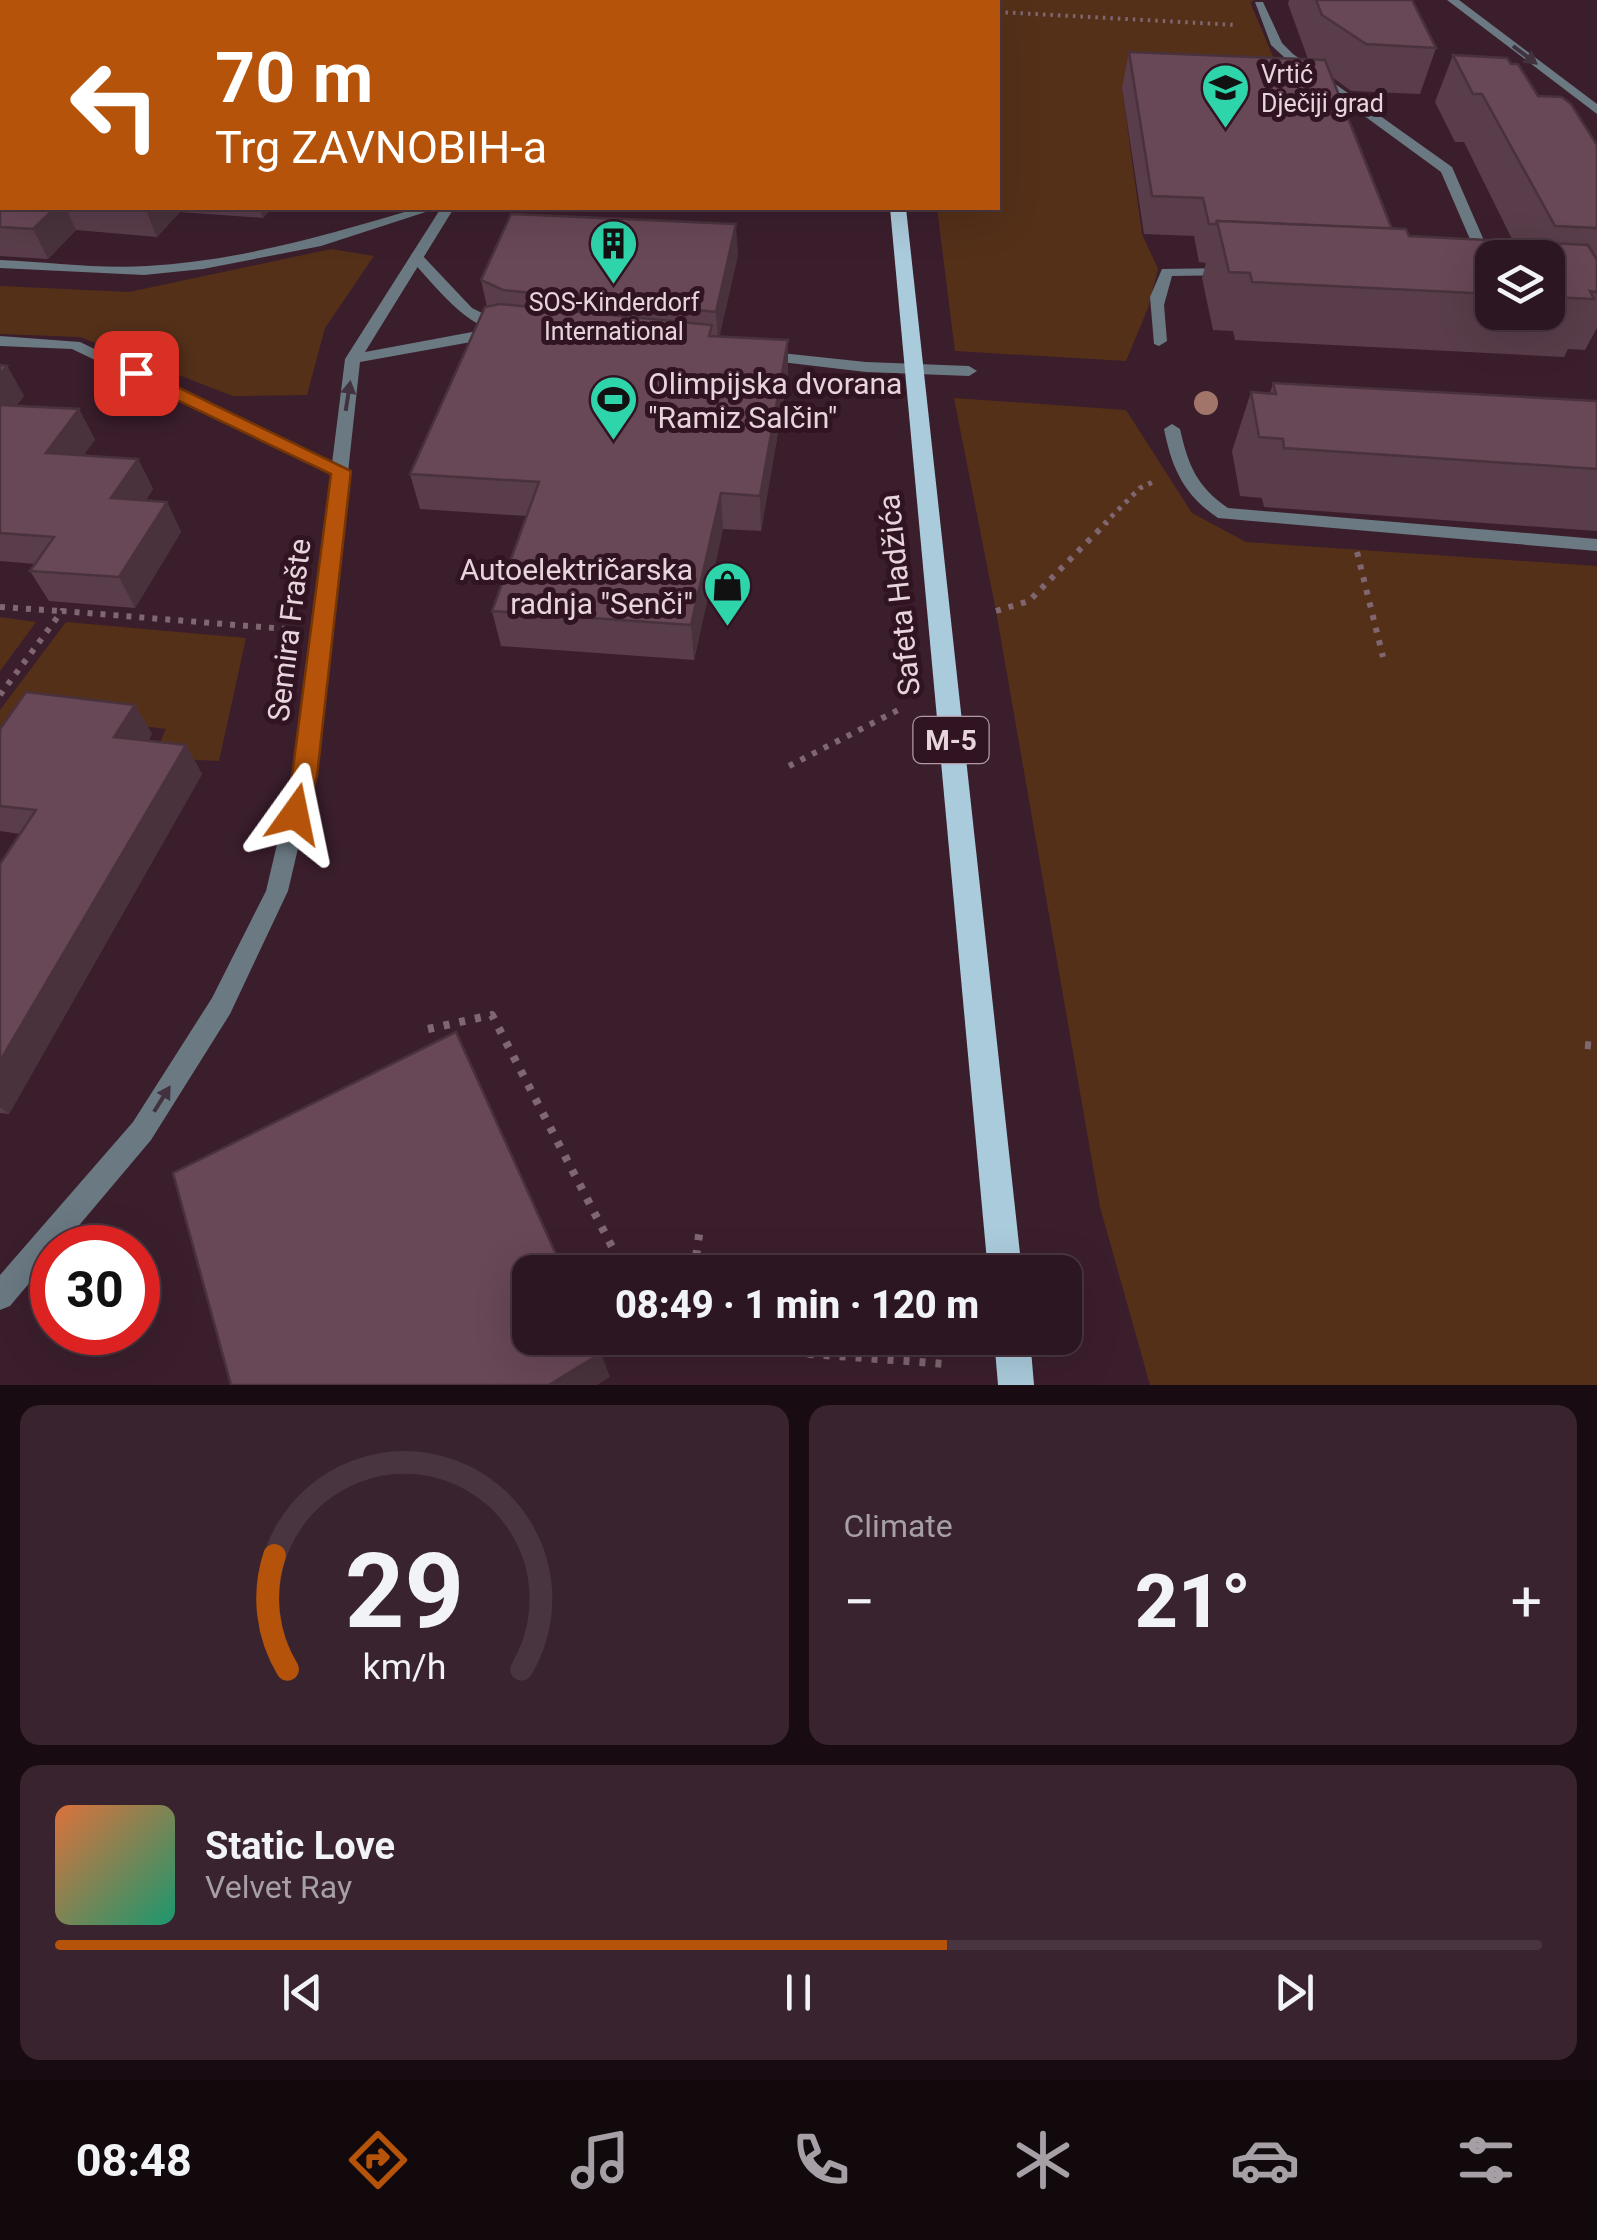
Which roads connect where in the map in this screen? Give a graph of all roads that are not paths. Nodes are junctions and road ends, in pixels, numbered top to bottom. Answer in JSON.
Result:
{"nodes":[{"id":1,"x":1452,"y":0,"type":"edge"},
{"id":2,"x":1259,"y":4,"type":"dead end"},
{"id":3,"x":1597,"y":110,"type":"edge"},
{"id":4,"x":423,"y":210,"type":"edge"},
{"id":5,"x":446,"y":210,"type":"edge"},
{"id":6,"x":898,"y":210,"type":"edge"},
{"id":7,"x":1477,"y":240,"type":"edge"},
{"id":8,"x":416,"y":257,"type":"junction"},
{"id":9,"x":0,"y":264,"type":"edge"},
{"id":10,"x":1256,"y":273,"type":"edge"},
{"id":11,"x":507,"y":330,"type":"junction"},
{"id":12,"x":526,"y":332,"type":"edge"},
{"id":13,"x":0,"y":341,"type":"edge"},
{"id":14,"x":1160,"y":341,"type":"dead end"},
{"id":15,"x":734,"y":354,"type":"edge"},
{"id":16,"x":354,"y":359,"type":"junction"},
{"id":17,"x":914,"y":369,"type":"junction"},
{"id":18,"x":968,"y":371,"type":"dead end"},
{"id":19,"x":1172,"y":428,"type":"dead end"},
{"id":20,"x":341,"y":471,"type":"junction"},
{"id":21,"x":1597,"y":545,"type":"edge"},
{"id":22,"x":1003,"y":1255,"type":"edge"},
{"id":23,"x":0,"y":1296,"type":"edge"},
{"id":24,"x":1013,"y":1355,"type":"edge"},
{"id":25,"x":1016,"y":1385,"type":"edge"}],
"edges":[{"from":1,"to":3,"type":"street","one_way":true},
{"from":2,"to":7,"type":"street"},
{"from":4,"to":9,"type":"street"},
{"from":5,"to":8,"type":"street","name":"Semira Frašte"},
{"from":6,"to":17,"type":"main road","name":"Safeta Hadžića","number":"M-5"},
{"from":8,"to":11,"type":"street"},
{"from":8,"to":16,"type":"street","name":"Semira Frašte"},
{"from":10,"to":14,"type":"street"},
{"from":11,"to":12,"type":"street"},
{"from":11,"to":16,"type":"street"},
{"from":13,"to":20,"type":"street"},
{"from":15,"to":17,"type":"street"},
{"from":20,"to":16,"type":"street","name":"Semira Frašte","one_way":true},
{"from":17,"to":18,"type":"street"},
{"from":17,"to":22,"type":"main road","name":"Safeta Hadžića","number":"M-5"},
{"from":19,"to":21,"type":"street"},
{"from":23,"to":20,"type":"street","name":"Semira Frašte","one_way":true},
{"from":24,"to":25,"type":"main road"}]}
